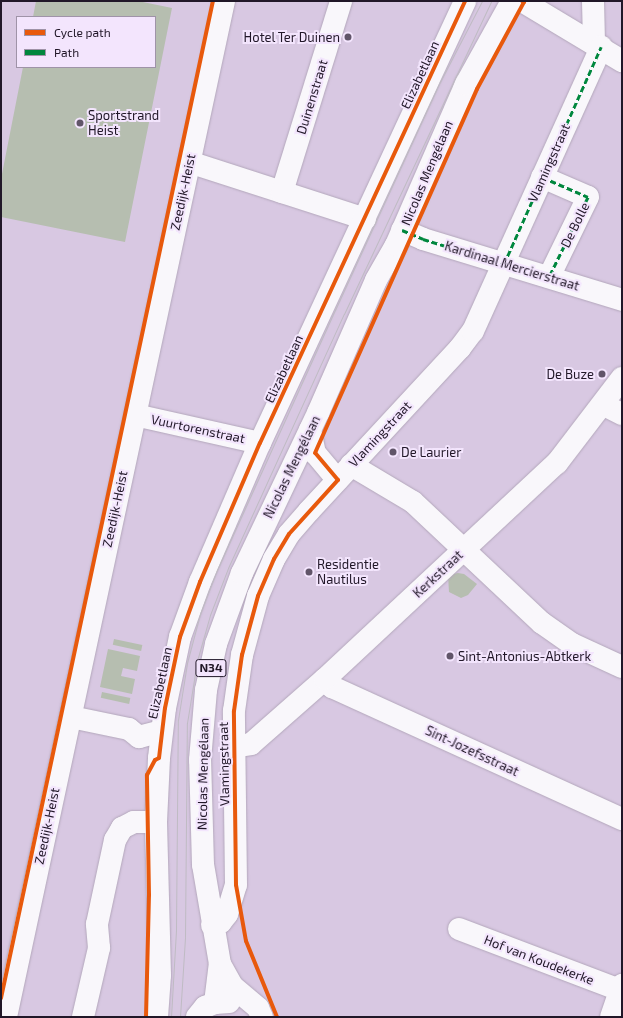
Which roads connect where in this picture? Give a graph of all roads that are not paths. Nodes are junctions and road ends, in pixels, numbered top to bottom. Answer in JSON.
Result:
{"nodes":[{"id":1,"x":224,"y":1,"type":"edge"},
{"id":2,"x":341,"y":1,"type":"edge"},
{"id":3,"x":465,"y":1,"type":"edge"},
{"id":4,"x":512,"y":1,"type":"edge"},
{"id":5,"x":522,"y":1,"type":"edge"},
{"id":6,"x":593,"y":1,"type":"edge"},
{"id":7,"x":597,"y":45,"type":"junction"},
{"id":8,"x":622,"y":61,"type":"edge"},
{"id":9,"x":189,"y":162,"type":"junction"},
{"id":10,"x":542,"y":177,"type":"junction"},
{"id":11,"x":282,"y":192,"type":"junction"},
{"id":12,"x":365,"y":219,"type":"junction"},
{"id":13,"x":402,"y":230,"type":"junction"},
{"id":14,"x":504,"y":264,"type":"junction"},
{"id":15,"x":549,"y":277,"type":"junction"},
{"id":16,"x":622,"y":300,"type":"edge"},
{"id":17,"x":622,"y":378,"type":"edge"},
{"id":18,"x":613,"y":410,"type":"edge"},
{"id":19,"x":135,"y":415,"type":"junction"},
{"id":20,"x":310,"y":430,"type":"junction"},
{"id":21,"x":260,"y":443,"type":"junction"},
{"id":22,"x":345,"y":472,"type":"junction"},
{"id":23,"x":464,"y":550,"type":"junction"},
{"id":24,"x":622,"y":667,"type":"edge"},
{"id":25,"x":325,"y":679,"type":"junction"},
{"id":26,"x":71,"y":717,"type":"junction"},
{"id":27,"x":161,"y":731,"type":"junction"},
{"id":28,"x":233,"y":747,"type":"junction"},
{"id":29,"x":622,"y":819,"type":"edge"},
{"id":30,"x":156,"y":822,"type":"junction"},
{"id":31,"x":212,"y":925,"type":"junction"},
{"id":32,"x":459,"y":929,"type":"dead end"},
{"id":33,"x":220,"y":964,"type":"junction"},
{"id":34,"x":621,"y":988,"type":"edge"},
{"id":35,"x":215,"y":1003,"type":"junction"},
{"id":36,"x":260,"y":1013,"type":"edge"},
{"id":37,"x":6,"y":1017,"type":"edge"},
{"id":38,"x":83,"y":1017,"type":"edge"},
{"id":39,"x":157,"y":1017,"type":"edge"},
{"id":40,"x":197,"y":1017,"type":"edge"},
{"id":41,"x":611,"y":1017,"type":"edge"}],
"edges":[{"from":1,"to":9,"type":"street","name":"Zeedijk-Heist"},
{"from":2,"to":11,"type":"street","name":"Duinenstraat"},
{"from":3,"to":12,"type":"street","name":"Elizabetlaan"},
{"from":4,"to":13,"type":"street","name":"Nicolas Mengélaan","number":"N34"},
{"from":5,"to":7,"type":"street"},
{"from":6,"to":7,"type":"street"},
{"from":7,"to":8,"type":"street"},
{"from":7,"to":10,"type":"street","name":"Vlamingstraat"},
{"from":9,"to":11,"type":"street"},
{"from":9,"to":19,"type":"street","name":"Zeedijk-Heist"},
{"from":10,"to":14,"type":"street","name":"Vlamingstraat"},
{"from":10,"to":15,"type":"street","name":"De Bolle"},
{"from":11,"to":12,"type":"street"},
{"from":12,"to":21,"type":"street","name":"Elizabetlaan"},
{"from":13,"to":14,"type":"street","name":"Kardinaal Mercierstraat"},
{"from":13,"to":20,"type":"street","name":"Nicolas Mengélaan","number":"N34"},
{"from":14,"to":15,"type":"street","name":"Kardinaal Mercierstraat"},
{"from":14,"to":22,"type":"street","name":"Vlamingstraat"},
{"from":15,"to":16,"type":"street","name":"Kardinaal Mercierstraat"},
{"from":17,"to":18,"type":"street","name":"Kerkstraat"},
{"from":18,"to":23,"type":"street","name":"Kerkstraat"},
{"from":19,"to":21,"type":"street","name":"Vuurtorenstraat"},
{"from":19,"to":26,"type":"street","name":"Zeedijk-Heist"},
{"from":20,"to":22,"type":"street"},
{"from":20,"to":31,"type":"street","name":"Nicolas Mengélaan","number":"N34"},
{"from":21,"to":27,"type":"street","name":"Elizabetlaan"},
{"from":22,"to":23,"type":"street"},
{"from":22,"to":28,"type":"street","name":"Vlamingstraat"},
{"from":23,"to":24,"type":"street"},
{"from":23,"to":25,"type":"street","name":"Kerkstraat"},
{"from":25,"to":28,"type":"street","name":"Kerkstraat"},
{"from":25,"to":29,"type":"street","name":"Sint-Jozefsstraat"},
{"from":26,"to":27,"type":"street"},
{"from":26,"to":37,"type":"street","name":"Zeedijk-Heist"},
{"from":27,"to":30,"type":"street","name":"Elizabetlaan"},
{"from":28,"to":31,"type":"street","name":"Vlamingstraat"},
{"from":30,"to":38,"type":"street"},
{"from":30,"to":39,"type":"street","name":"Elizabetlaan"},
{"from":31,"to":33,"type":"street","name":"Nicolas Mengélaan","number":"N34"},
{"from":32,"to":34,"type":"street","name":"Hof van Koudekerke"},
{"from":33,"to":35,"type":"street","name":"Nicolas Mengélaan","number":"N34"},
{"from":33,"to":36,"type":"street","name":"Nicolas Mengélaan","number":"N34"},
{"from":34,"to":41,"type":"street"},
{"from":35,"to":36,"type":"street","number":"N34"},
{"from":35,"to":40,"type":"street"}]}
